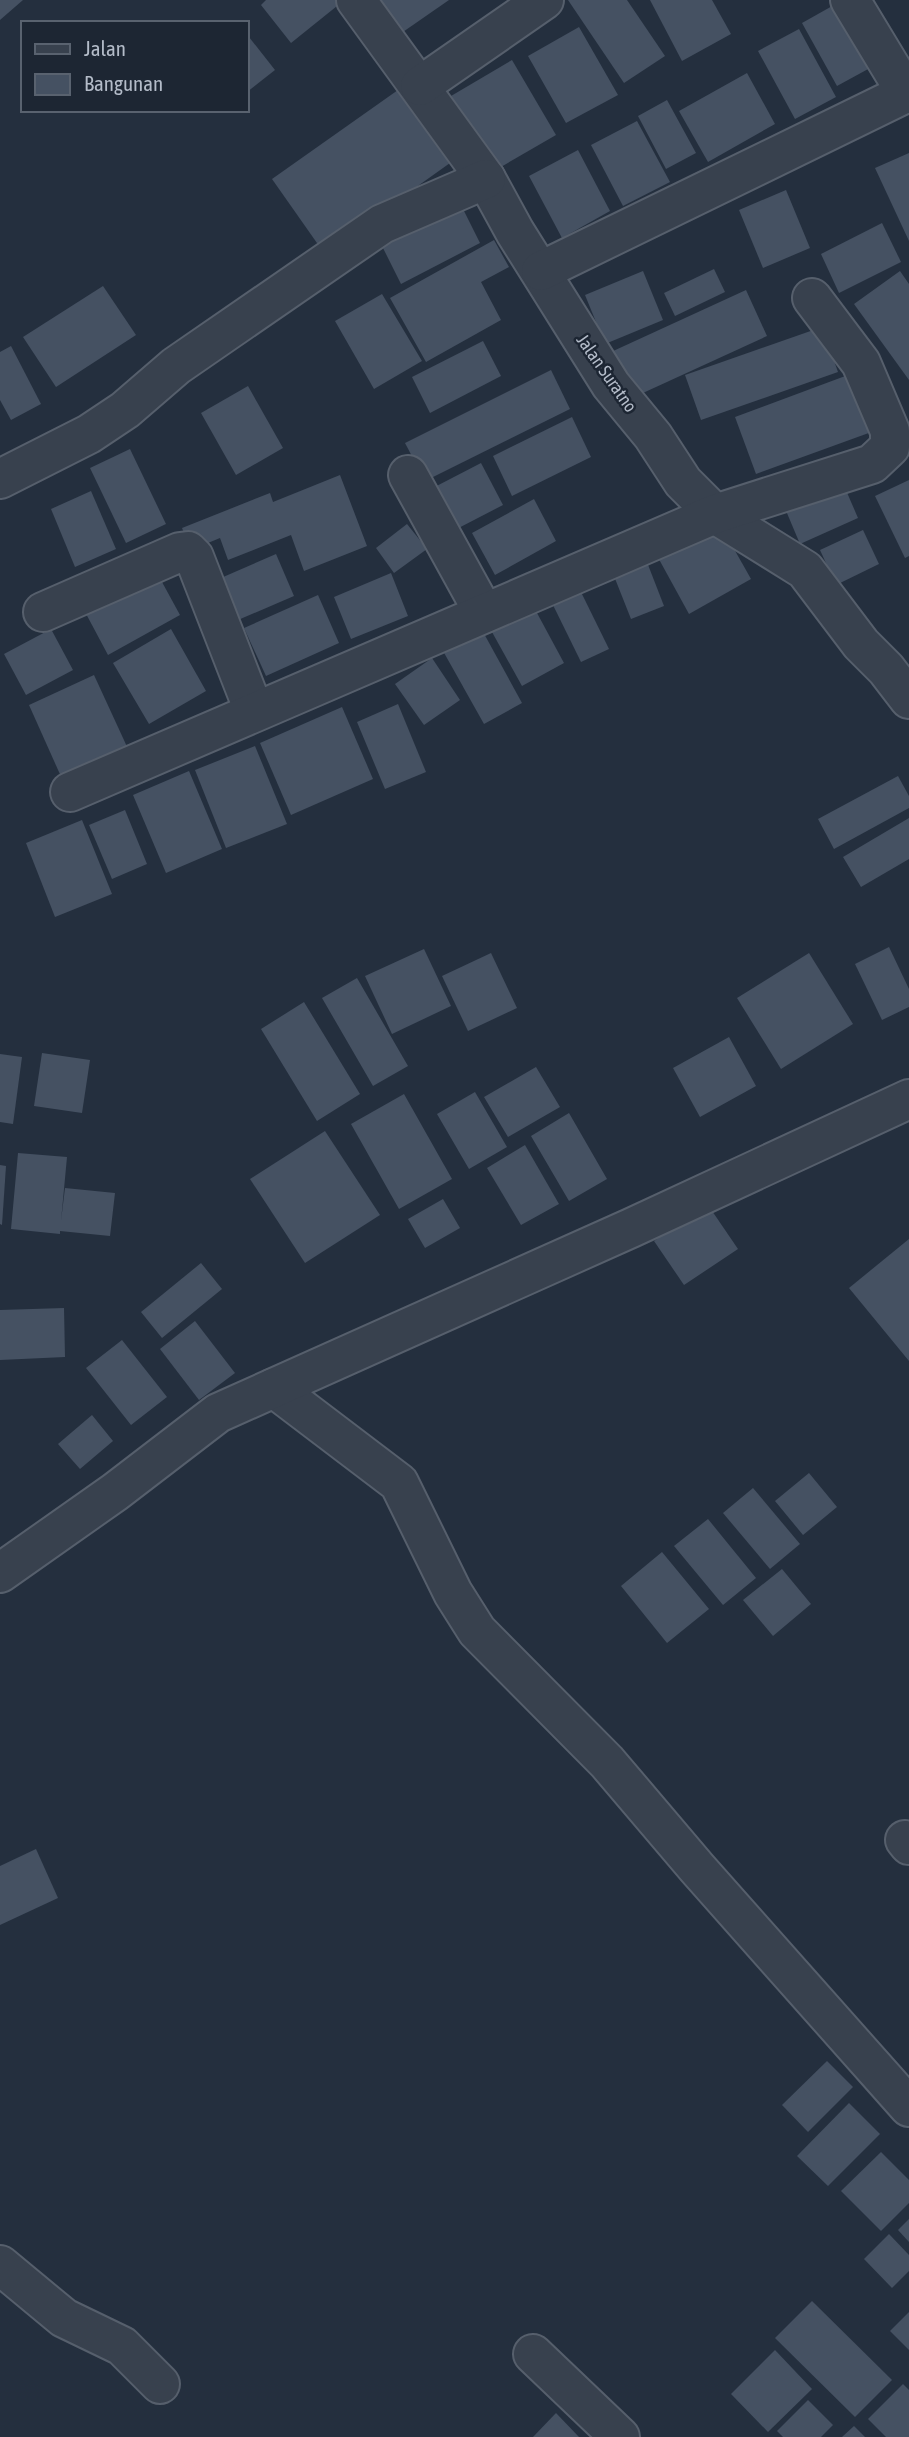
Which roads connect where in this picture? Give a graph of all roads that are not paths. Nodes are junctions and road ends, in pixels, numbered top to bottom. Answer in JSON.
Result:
{"nodes":[{"id":1,"x":356,"y":0,"type":"edge"},
{"id":2,"x":544,"y":0,"type":"edge"},
{"id":3,"x":850,"y":0,"type":"edge"},
{"id":4,"x":420,"y":86,"type":"junction"},
{"id":5,"x":486,"y":179,"type":"junction"},
{"id":6,"x":541,"y":271,"type":"junction"},
{"id":7,"x":812,"y":298,"type":"dead end"},
{"id":8,"x":408,"y":475,"type":"dead end"},
{"id":9,"x":0,"y":479,"type":"edge"},
{"id":10,"x":715,"y":514,"type":"junction"},
{"id":11,"x":43,"y":612,"type":"dead end"},
{"id":12,"x":484,"y":613,"type":"junction"},
{"id":13,"x":898,"y":663,"type":"edge"},
{"id":14,"x":909,"y":699,"type":"edge"},
{"id":15,"x":254,"y":711,"type":"junction"},
{"id":16,"x":70,"y":792,"type":"dead end"},
{"id":17,"x":909,"y":1099,"type":"edge"},
{"id":18,"x":274,"y":1388,"type":"junction"},
{"id":19,"x":3,"y":1564,"type":"edge"},
{"id":20,"x":909,"y":2107,"type":"edge"},
{"id":21,"x":0,"y":2265,"type":"edge"},
{"id":22,"x":533,"y":2354,"type":"dead end"},
{"id":23,"x":160,"y":2384,"type":"dead end"},
{"id":24,"x":620,"y":2437,"type":"edge"}],
"edges":[{"from":1,"to":4,"type":"street","name":"Jalan Suratno"},
{"from":2,"to":4,"type":"street"},
{"from":3,"to":6,"type":"street"},
{"from":4,"to":5,"type":"street","name":"Jalan Suratno"},
{"from":5,"to":6,"type":"street","name":"Jalan Suratno"},
{"from":5,"to":9,"type":"street"},
{"from":6,"to":10,"type":"street","name":"Jalan Suratno"},
{"from":7,"to":10,"type":"street"},
{"from":8,"to":12,"type":"street"},
{"from":10,"to":12,"type":"street"},
{"from":10,"to":13,"type":"street","name":"Jalan Suratno"},
{"from":11,"to":15,"type":"street"},
{"from":12,"to":15,"type":"street"},
{"from":13,"to":14,"type":"street","name":"Jalan Suratno"},
{"from":15,"to":16,"type":"street"},
{"from":17,"to":18,"type":"street"},
{"from":18,"to":19,"type":"street"},
{"from":18,"to":20,"type":"street"},
{"from":21,"to":23,"type":"street"},
{"from":22,"to":24,"type":"street"}]}
